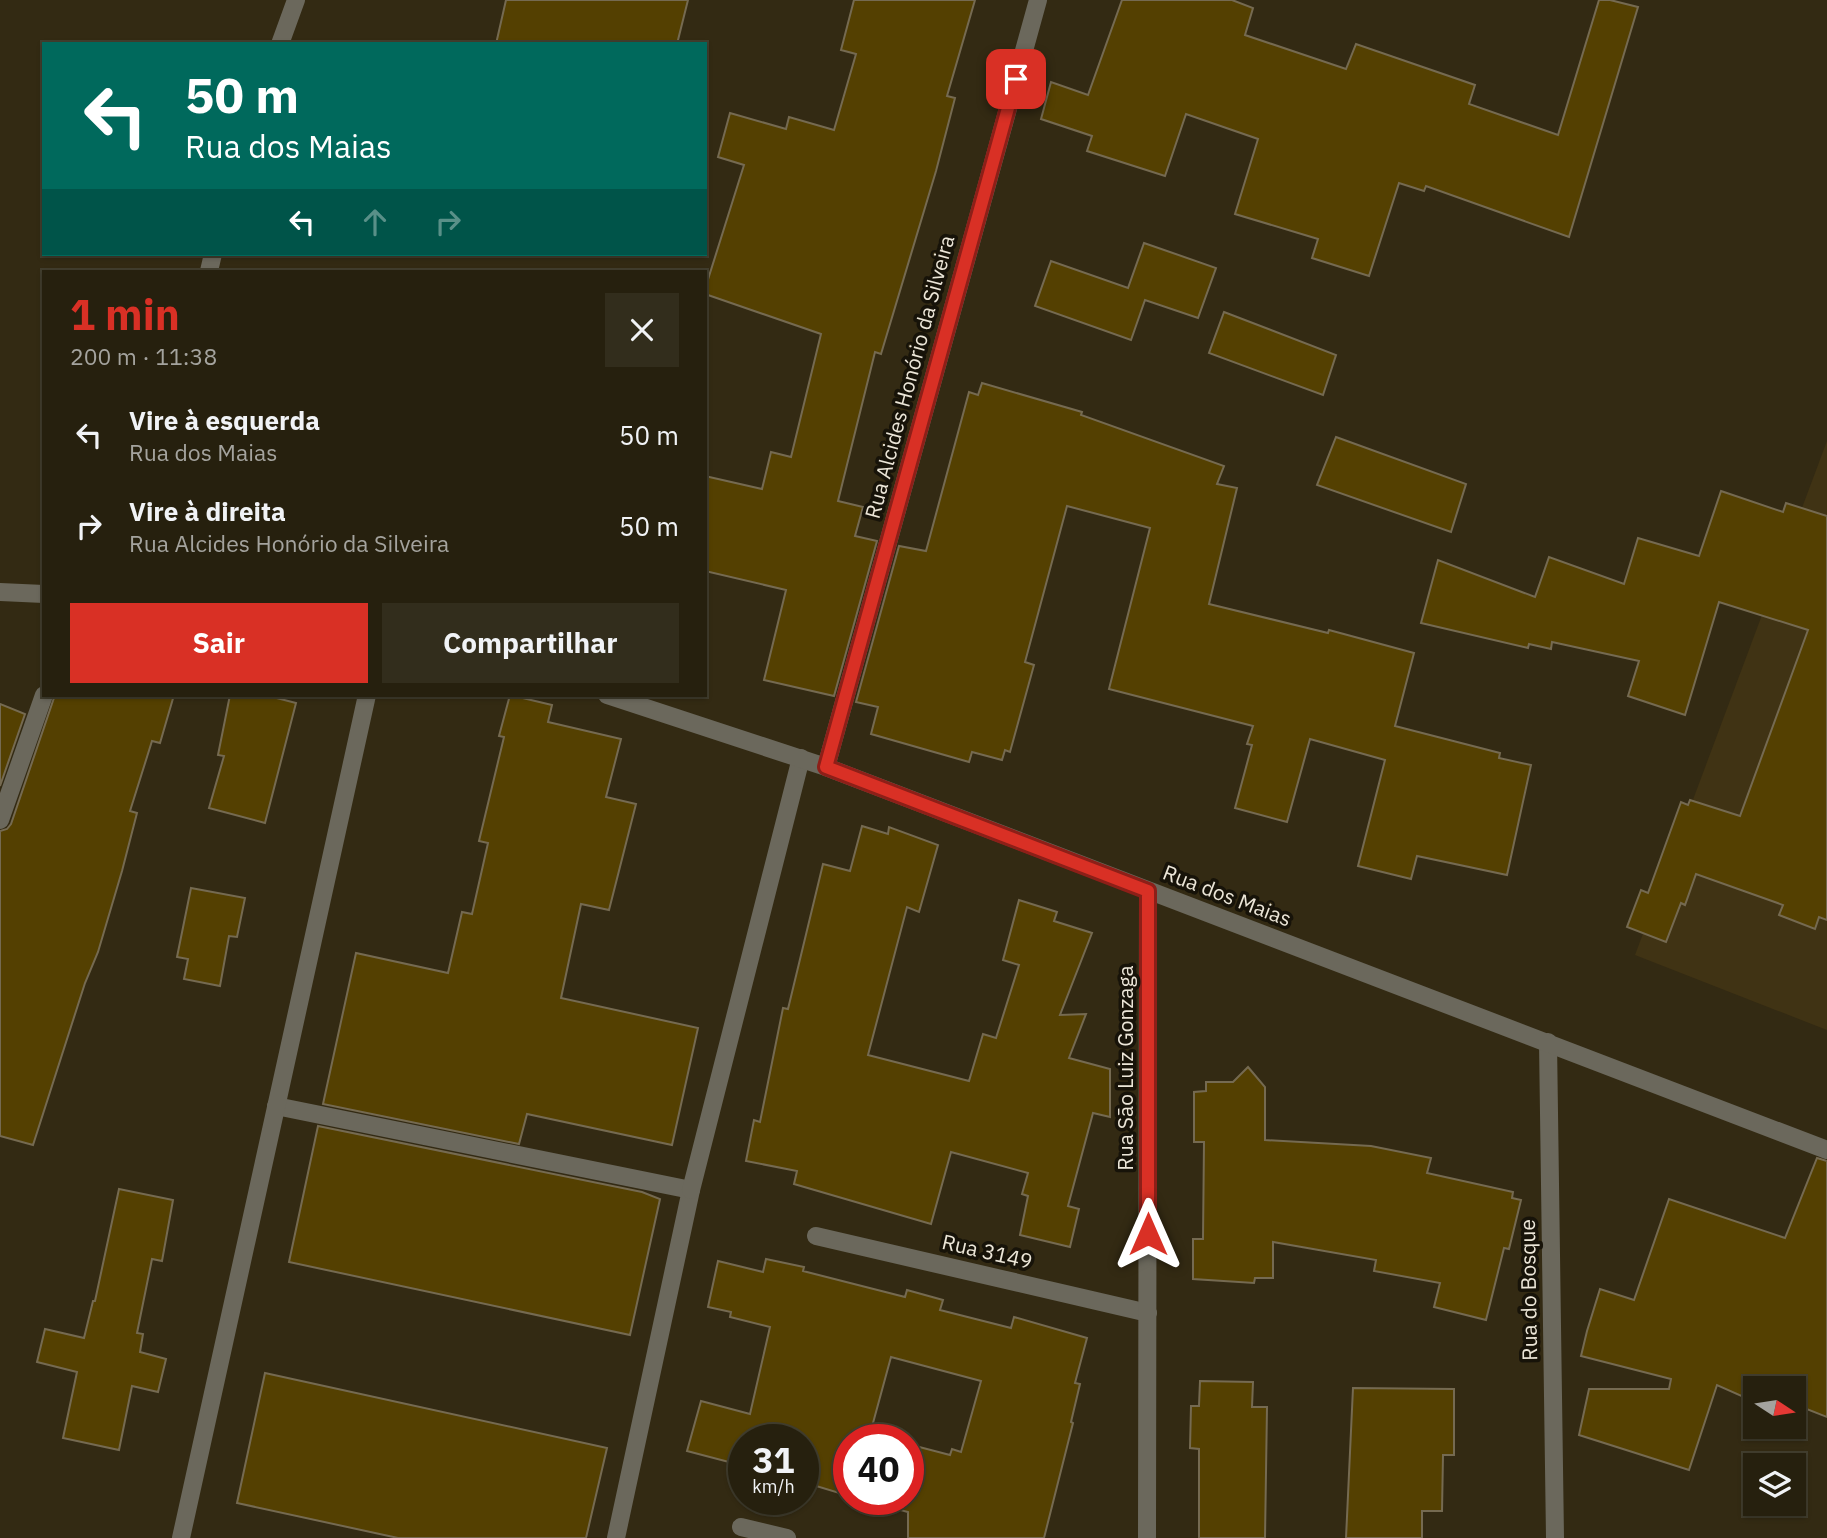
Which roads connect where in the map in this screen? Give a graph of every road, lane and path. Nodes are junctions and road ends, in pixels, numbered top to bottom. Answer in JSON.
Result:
{"nodes":[{"id":1,"x":296,"y":0,"type":"edge"},
{"id":2,"x":1038,"y":0,"type":"edge"},
{"id":3,"x":281,"y":42,"type":"edge"},
{"id":4,"x":0,"y":592,"type":"edge"},
{"id":5,"x":42,"y":594,"type":"edge"},
{"id":6,"x":43,"y":697,"type":"edge"},
{"id":7,"x":367,"y":697,"type":"edge"},
{"id":8,"x":613,"y":697,"type":"edge"},
{"id":9,"x":801,"y":758,"type":"junction"},
{"id":10,"x":826,"y":767,"type":"junction"},
{"id":11,"x":0,"y":820,"type":"edge"},
{"id":12,"x":1148,"y":891,"type":"junction"},
{"id":13,"x":1548,"y":1042,"type":"junction"},
{"id":14,"x":276,"y":1106,"type":"junction"},
{"id":15,"x":1827,"y":1150,"type":"edge"},
{"id":16,"x":691,"y":1190,"type":"junction"},
{"id":17,"x":816,"y":1236,"type":"dead end"},
{"id":18,"x":1148,"y":1313,"type":"junction"},
{"id":19,"x":741,"y":1527,"type":"dead end"},
{"id":20,"x":181,"y":1538,"type":"edge"},
{"id":21,"x":616,"y":1538,"type":"edge"},
{"id":22,"x":787,"y":1538,"type":"edge"},
{"id":23,"x":1147,"y":1538,"type":"edge"},
{"id":24,"x":1555,"y":1538,"type":"edge"}],
"edges":[{"from":1,"to":3,"type":"street"},
{"from":2,"to":10,"type":"street","name":"Rua Alcides Honório da Silveira"},
{"from":4,"to":5,"type":"street"},
{"from":6,"to":11,"type":"street"},
{"from":7,"to":14,"type":"street"},
{"from":8,"to":9,"type":"street","name":"Rua dos Maias"},
{"from":9,"to":10,"type":"street","name":"Rua dos Maias"},
{"from":9,"to":16,"type":"street"},
{"from":10,"to":12,"type":"street","name":"Rua dos Maias"},
{"from":12,"to":13,"type":"street","name":"Rua dos Maias"},
{"from":12,"to":18,"type":"street","name":"Rua São Luiz Gonzaga"},
{"from":13,"to":15,"type":"street","name":"Rua dos Maias"},
{"from":13,"to":24,"type":"street","name":"Rua do Bosque"},
{"from":14,"to":16,"type":"street"},
{"from":14,"to":20,"type":"street"},
{"from":16,"to":21,"type":"street"},
{"from":17,"to":18,"type":"street","name":"Rua 3149"},
{"from":18,"to":23,"type":"street","name":"Rua São Luiz Gonzaga"},
{"from":19,"to":22,"type":"street"}]}
